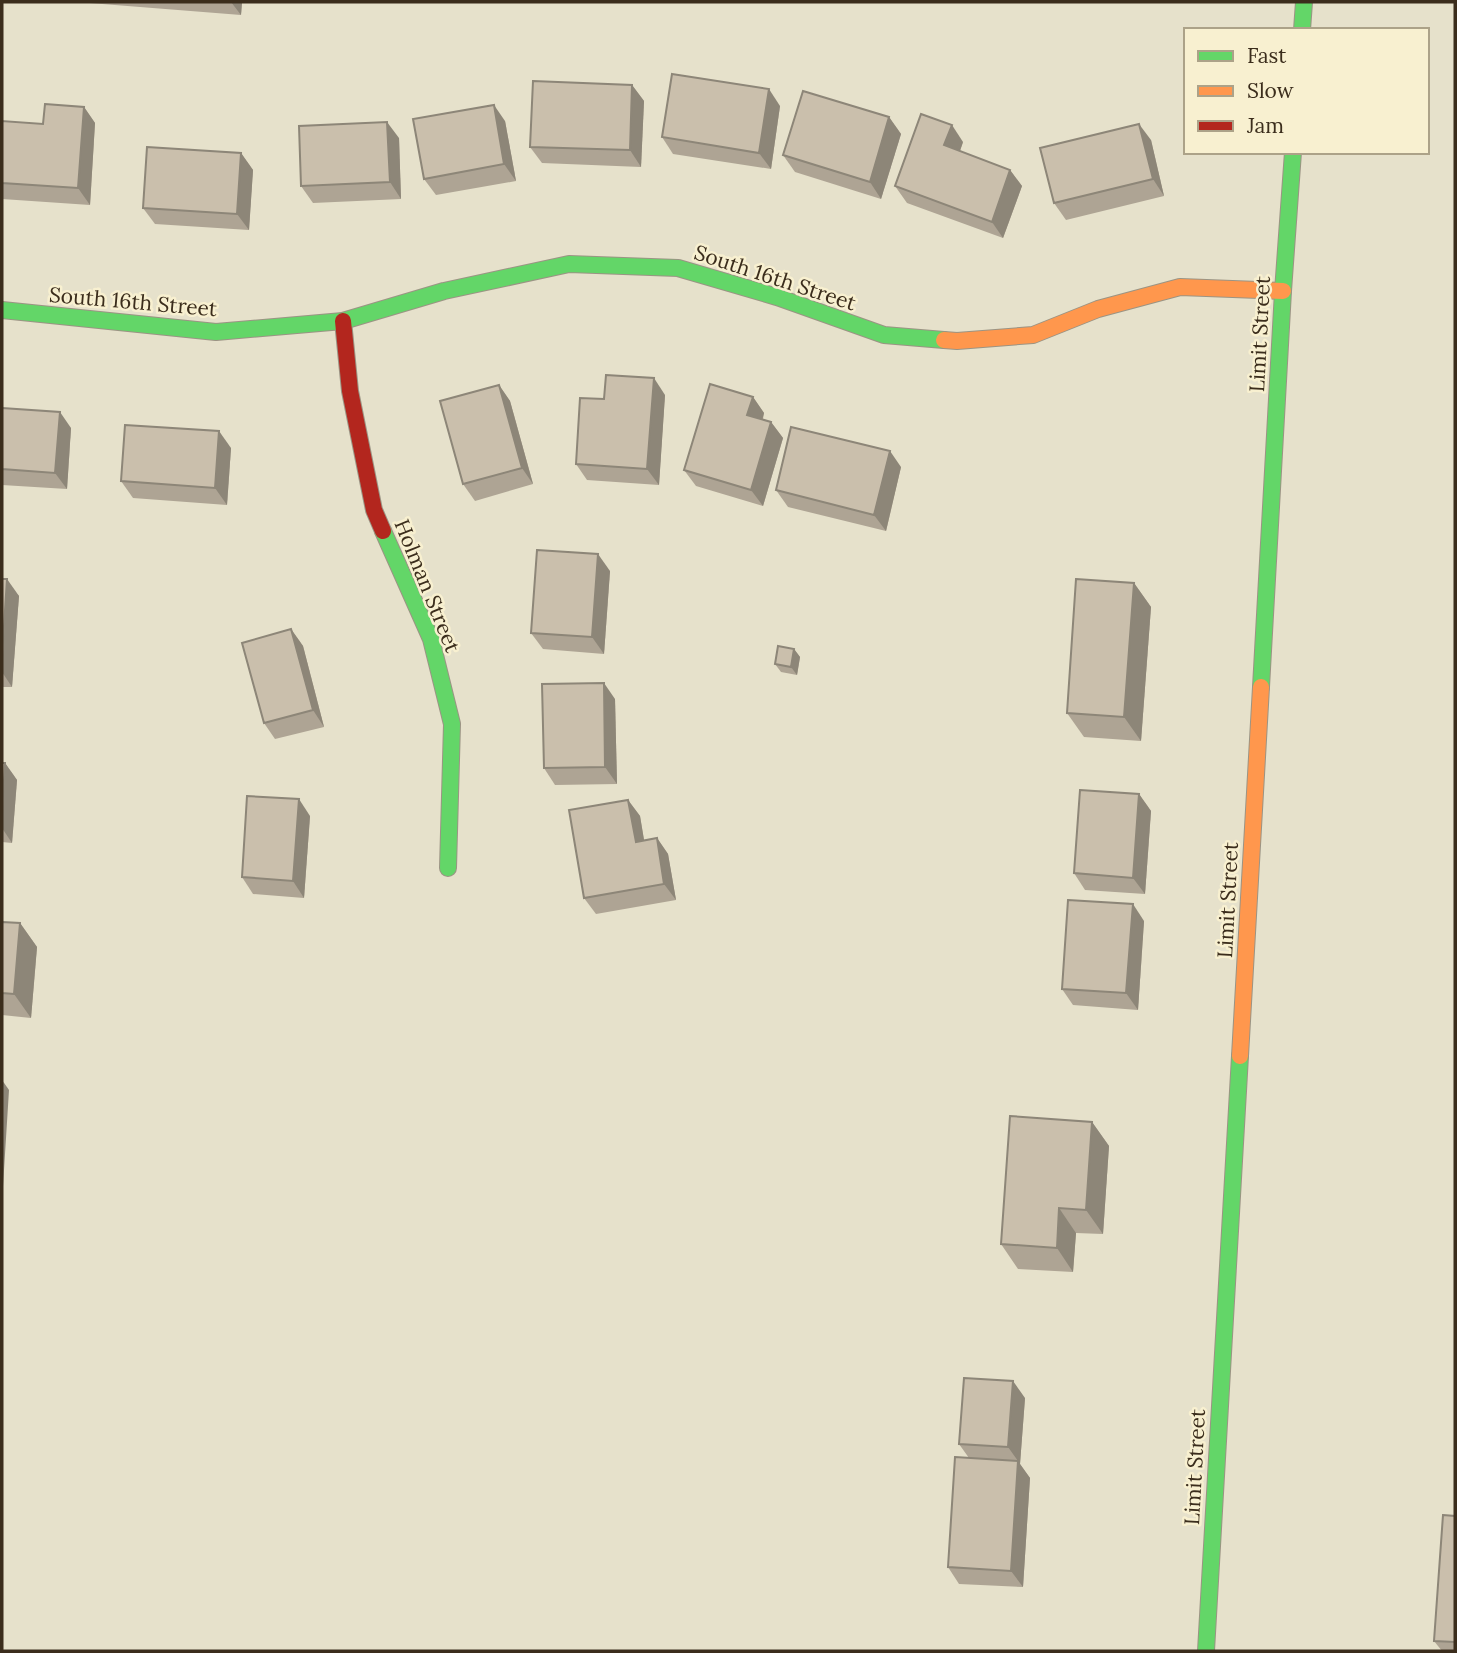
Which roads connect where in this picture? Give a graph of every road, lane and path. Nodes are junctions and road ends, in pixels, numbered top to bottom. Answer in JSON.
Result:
{"nodes":[{"id":1,"x":1304,"y":2,"type":"edge"},
{"id":2,"x":1302,"y":28,"type":"edge"},
{"id":3,"x":1293,"y":154,"type":"edge"},
{"id":4,"x":1283,"y":291,"type":"junction"},
{"id":5,"x":2,"y":310,"type":"edge"},
{"id":6,"x":343,"y":321,"type":"junction"},
{"id":7,"x":448,"y":868,"type":"dead end"},
{"id":8,"x":1206,"y":1651,"type":"edge"}],
"edges":[{"from":1,"to":2,"type":"street"},
{"from":3,"to":4,"type":"street","name":"Limit Street"},
{"from":4,"to":6,"type":"street","name":"South 16th Street"},
{"from":4,"to":8,"type":"street","name":"Limit Street"},
{"from":5,"to":6,"type":"street","name":"South 16th Street"},
{"from":6,"to":7,"type":"street","name":"Holman Street"}]}
